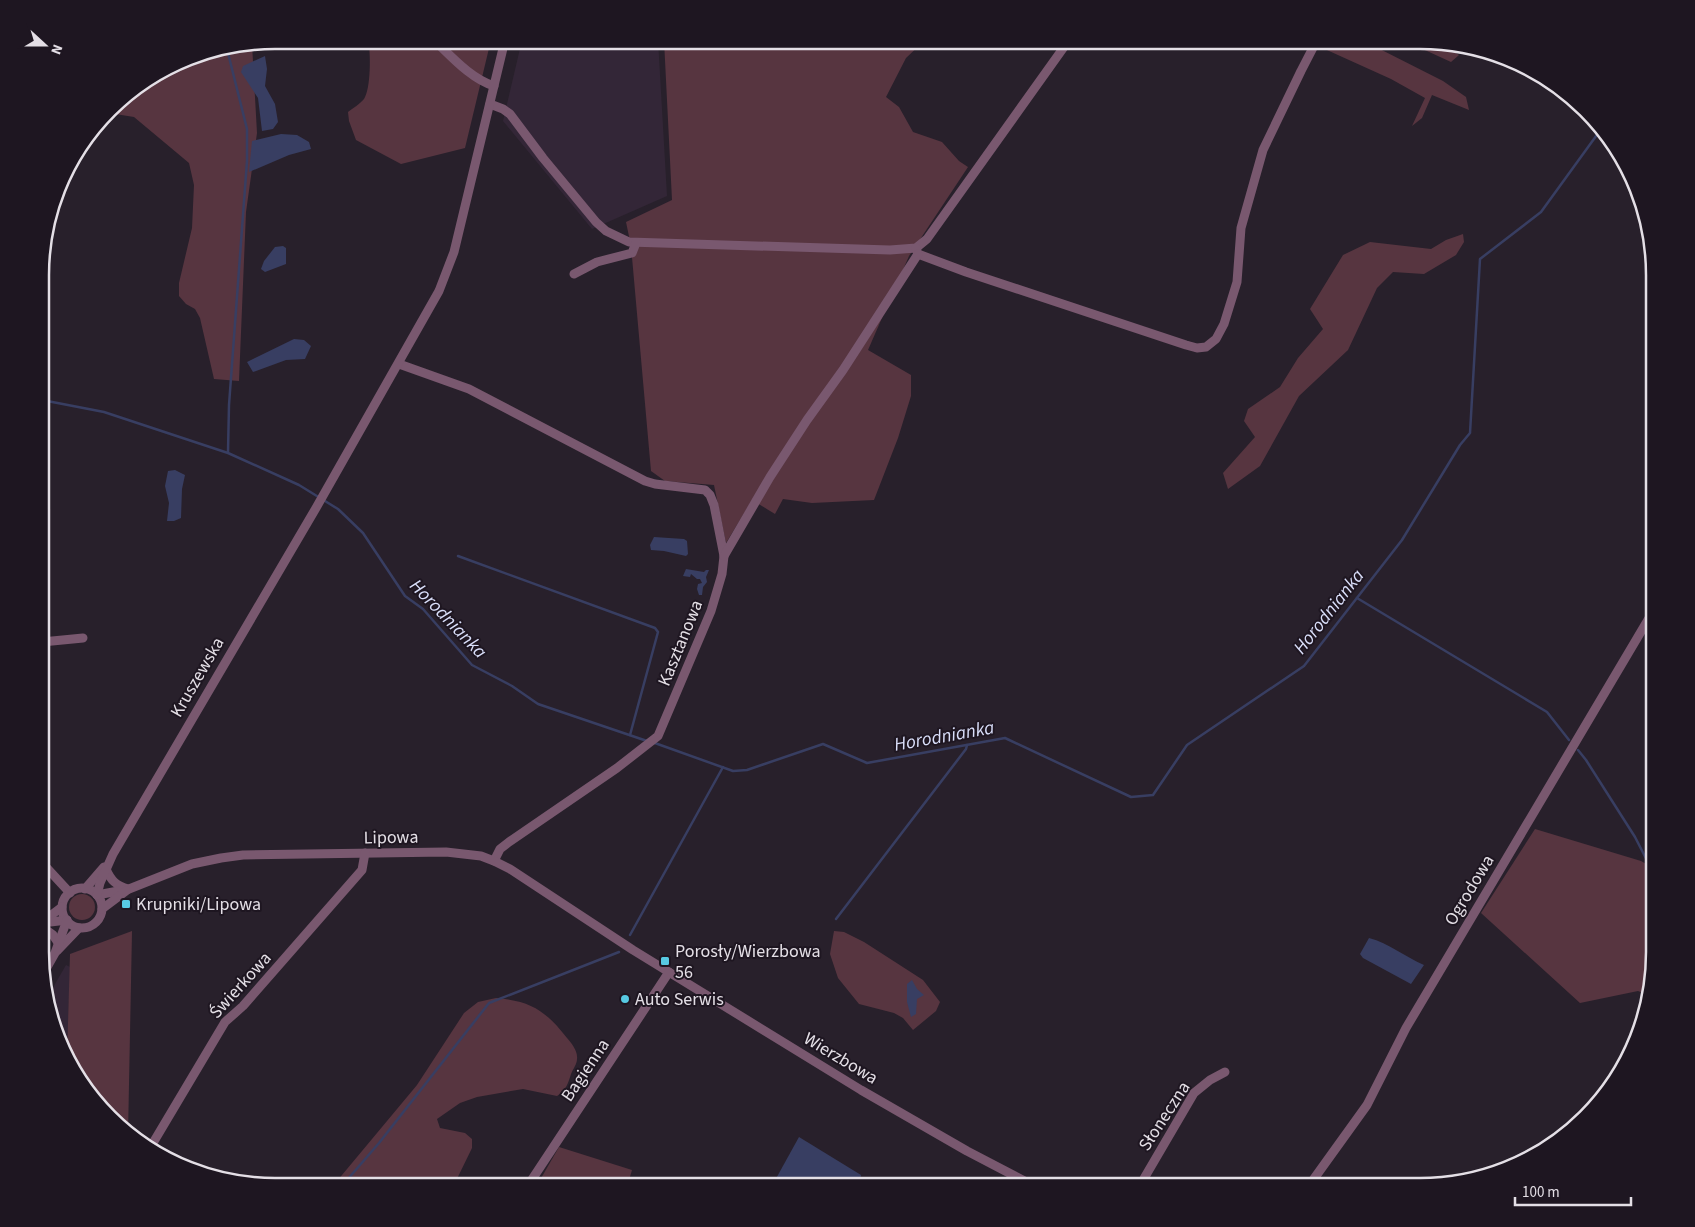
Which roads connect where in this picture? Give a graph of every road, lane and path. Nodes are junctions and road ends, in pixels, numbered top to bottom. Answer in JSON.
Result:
{"nodes":[{"id":1,"x":444,"y":49,"type":"edge"},
{"id":2,"x":503,"y":49,"type":"edge"},
{"id":3,"x":1063,"y":49,"type":"edge"},
{"id":4,"x":1312,"y":49,"type":"edge"},
{"id":5,"x":494,"y":86,"type":"junction"},
{"id":6,"x":490,"y":104,"type":"junction"},
{"id":7,"x":636,"y":243,"type":"junction"},
{"id":8,"x":917,"y":251,"type":"junction"},
{"id":9,"x":574,"y":274,"type":"dead end"},
{"id":10,"x":399,"y":364,"type":"junction"},
{"id":11,"x":724,"y":556,"type":"junction"},
{"id":12,"x":1646,"y":622,"type":"edge"},
{"id":13,"x":83,"y":638,"type":"dead end"},
{"id":14,"x":49,"y":641,"type":"edge"},
{"id":15,"x":365,"y":853,"type":"junction"},
{"id":16,"x":494,"y":861,"type":"junction"},
{"id":17,"x":107,"y":866,"type":"junction"},
{"id":18,"x":49,"y":870,"type":"edge"},
{"id":19,"x":85,"y":888,"type":"junction"},
{"id":20,"x":129,"y":889,"type":"junction"},
{"id":21,"x":70,"y":893,"type":"junction"},
{"id":22,"x":97,"y":895,"type":"junction"},
{"id":23,"x":62,"y":907,"type":"junction"},
{"id":24,"x":102,"y":909,"type":"junction"},
{"id":25,"x":49,"y":917,"type":"edge"},
{"id":26,"x":67,"y":920,"type":"junction"},
{"id":27,"x":49,"y":922,"type":"edge"},
{"id":28,"x":79,"y":928,"type":"junction"},
{"id":29,"x":49,"y":932,"type":"edge"},
{"id":30,"x":59,"y":944,"type":"junction"},
{"id":31,"x":633,"y":950,"type":"joint"},
{"id":32,"x":55,"y":953,"type":"junction"},
{"id":33,"x":49,"y":964,"type":"edge"},
{"id":34,"x":669,"y":972,"type":"junction"},
{"id":35,"x":1225,"y":1072,"type":"dead end"},
{"id":36,"x":153,"y":1143,"type":"edge"},
{"id":37,"x":532,"y":1178,"type":"edge"},
{"id":38,"x":1019,"y":1178,"type":"edge"},
{"id":39,"x":1143,"y":1178,"type":"edge"},
{"id":40,"x":1314,"y":1178,"type":"edge"}],
"edges":[{"from":1,"to":5,"type":"street"},
{"from":2,"to":5,"type":"street","name":"Kruszewska"},
{"from":3,"to":8,"type":"street"},
{"from":4,"to":8,"type":"street"},
{"from":5,"to":6,"type":"street","name":"Kruszewska"},
{"from":6,"to":7,"type":"street"},
{"from":6,"to":10,"type":"street","name":"Kruszewska"},
{"from":7,"to":8,"type":"street"},
{"from":7,"to":9,"type":"street"},
{"from":8,"to":11,"type":"street"},
{"from":10,"to":11,"type":"street"},
{"from":10,"to":17,"type":"street","name":"Kruszewska"},
{"from":11,"to":16,"type":"street","name":"Kasztanowa"},
{"from":12,"to":40,"type":"street","name":"Ogrodowa"},
{"from":13,"to":14,"type":"street"},
{"from":15,"to":16,"type":"street","name":"Lipowa"},
{"from":15,"to":20,"type":"street","name":"Lipowa"},
{"from":15,"to":36,"type":"street","name":"Świerkowa"},
{"from":16,"to":31,"type":"street","name":"Lipowa"},
{"from":17,"to":19,"type":"street","name":"Kruszewska"},
{"from":17,"to":20,"type":"street"},
{"from":17,"to":22,"type":"street","name":"Kruszewska"},
{"from":18,"to":21,"type":"street"},
{"from":19,"to":21,"type":"street","name":"Kruszewska"},
{"from":19,"to":22,"type":"street"},
{"from":20,"to":22,"type":"street","name":"Lipowa"},
{"from":20,"to":24,"type":"street","name":"Lipowa"},
{"from":21,"to":23,"type":"street"},
{"from":22,"to":24,"type":"street"},
{"from":23,"to":25,"type":"street"},
{"from":23,"to":26,"type":"street"},
{"from":24,"to":28,"type":"street"},
{"from":26,"to":27,"type":"street"},
{"from":26,"to":28,"type":"street"},
{"from":26,"to":30,"type":"street"},
{"from":28,"to":32,"type":"street"},
{"from":29,"to":30,"type":"street"},
{"from":30,"to":32,"type":"street"},
{"from":31,"to":34,"type":"street","name":"Wierzbowa"},
{"from":32,"to":33,"type":"street"},
{"from":34,"to":37,"type":"street","name":"Bagienna"},
{"from":34,"to":38,"type":"street","name":"Wierzbowa"},
{"from":35,"to":39,"type":"street","name":"Słoneczna"}]}
